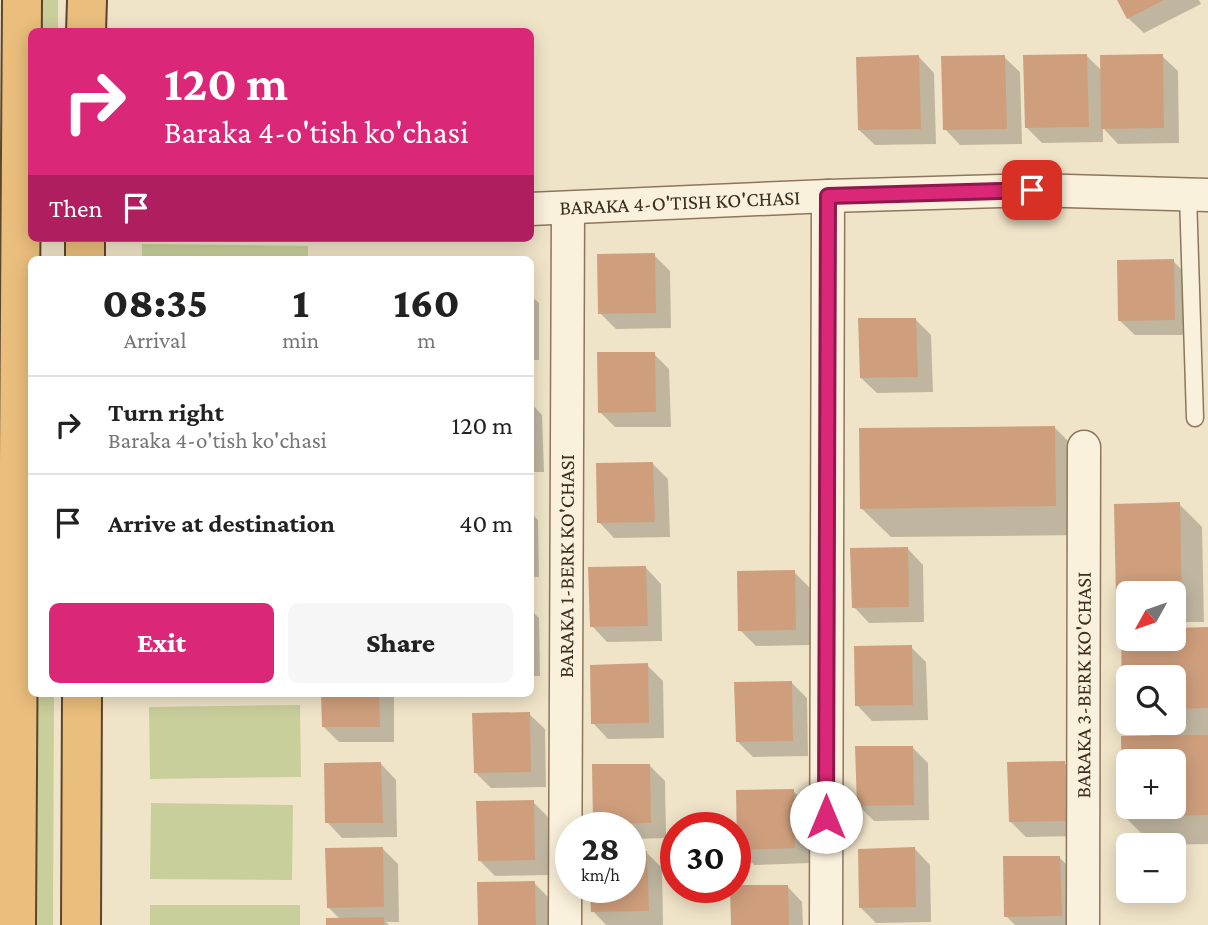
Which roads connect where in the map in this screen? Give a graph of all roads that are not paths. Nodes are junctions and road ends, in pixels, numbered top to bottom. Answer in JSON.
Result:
{"nodes":[{"id":1,"x":22,"y":0,"type":"edge"},
{"id":2,"x":1198,"y":195,"type":"edge"},
{"id":3,"x":828,"y":196,"type":"junction"},
{"id":4,"x":568,"y":208,"type":"junction"},
{"id":5,"x":534,"y":209,"type":"edge"},
{"id":6,"x":10,"y":368,"type":"edge"},
{"id":7,"x":1195,"y":418,"type":"dead end"},
{"id":8,"x":1084,"y":447,"type":"dead end"},
{"id":9,"x":9,"y":482,"type":"edge"},
{"id":10,"x":82,"y":697,"type":"edge"},
{"id":11,"x":16,"y":925,"type":"edge"},
{"id":12,"x":81,"y":925,"type":"edge"},
{"id":13,"x":565,"y":925,"type":"edge"},
{"id":14,"x":826,"y":925,"type":"edge"},
{"id":15,"x":1083,"y":925,"type":"edge"}],
"edges":[{"from":1,"to":6,"type":"highway"},
{"from":2,"to":3,"type":"street","name":"BARAKA 4-O'TISH KO'CHASI"},
{"from":2,"to":7,"type":"lane"},
{"from":3,"to":4,"type":"street","name":"BARAKA 4-O'TISH KO'CHASI"},
{"from":3,"to":14,"type":"street"},
{"from":4,"to":5,"type":"street","name":"BARAKA 4-O'TISH KO'CHASI"},
{"from":4,"to":13,"type":"street","name":"BARAKA 1-BERK KO'CHASI"},
{"from":6,"to":9,"type":"highway"},
{"from":8,"to":15,"type":"street","name":"BARAKA 3-BERK KO'CHASI"},
{"from":9,"to":11,"type":"highway"},
{"from":10,"to":12,"type":"highway"}]}
